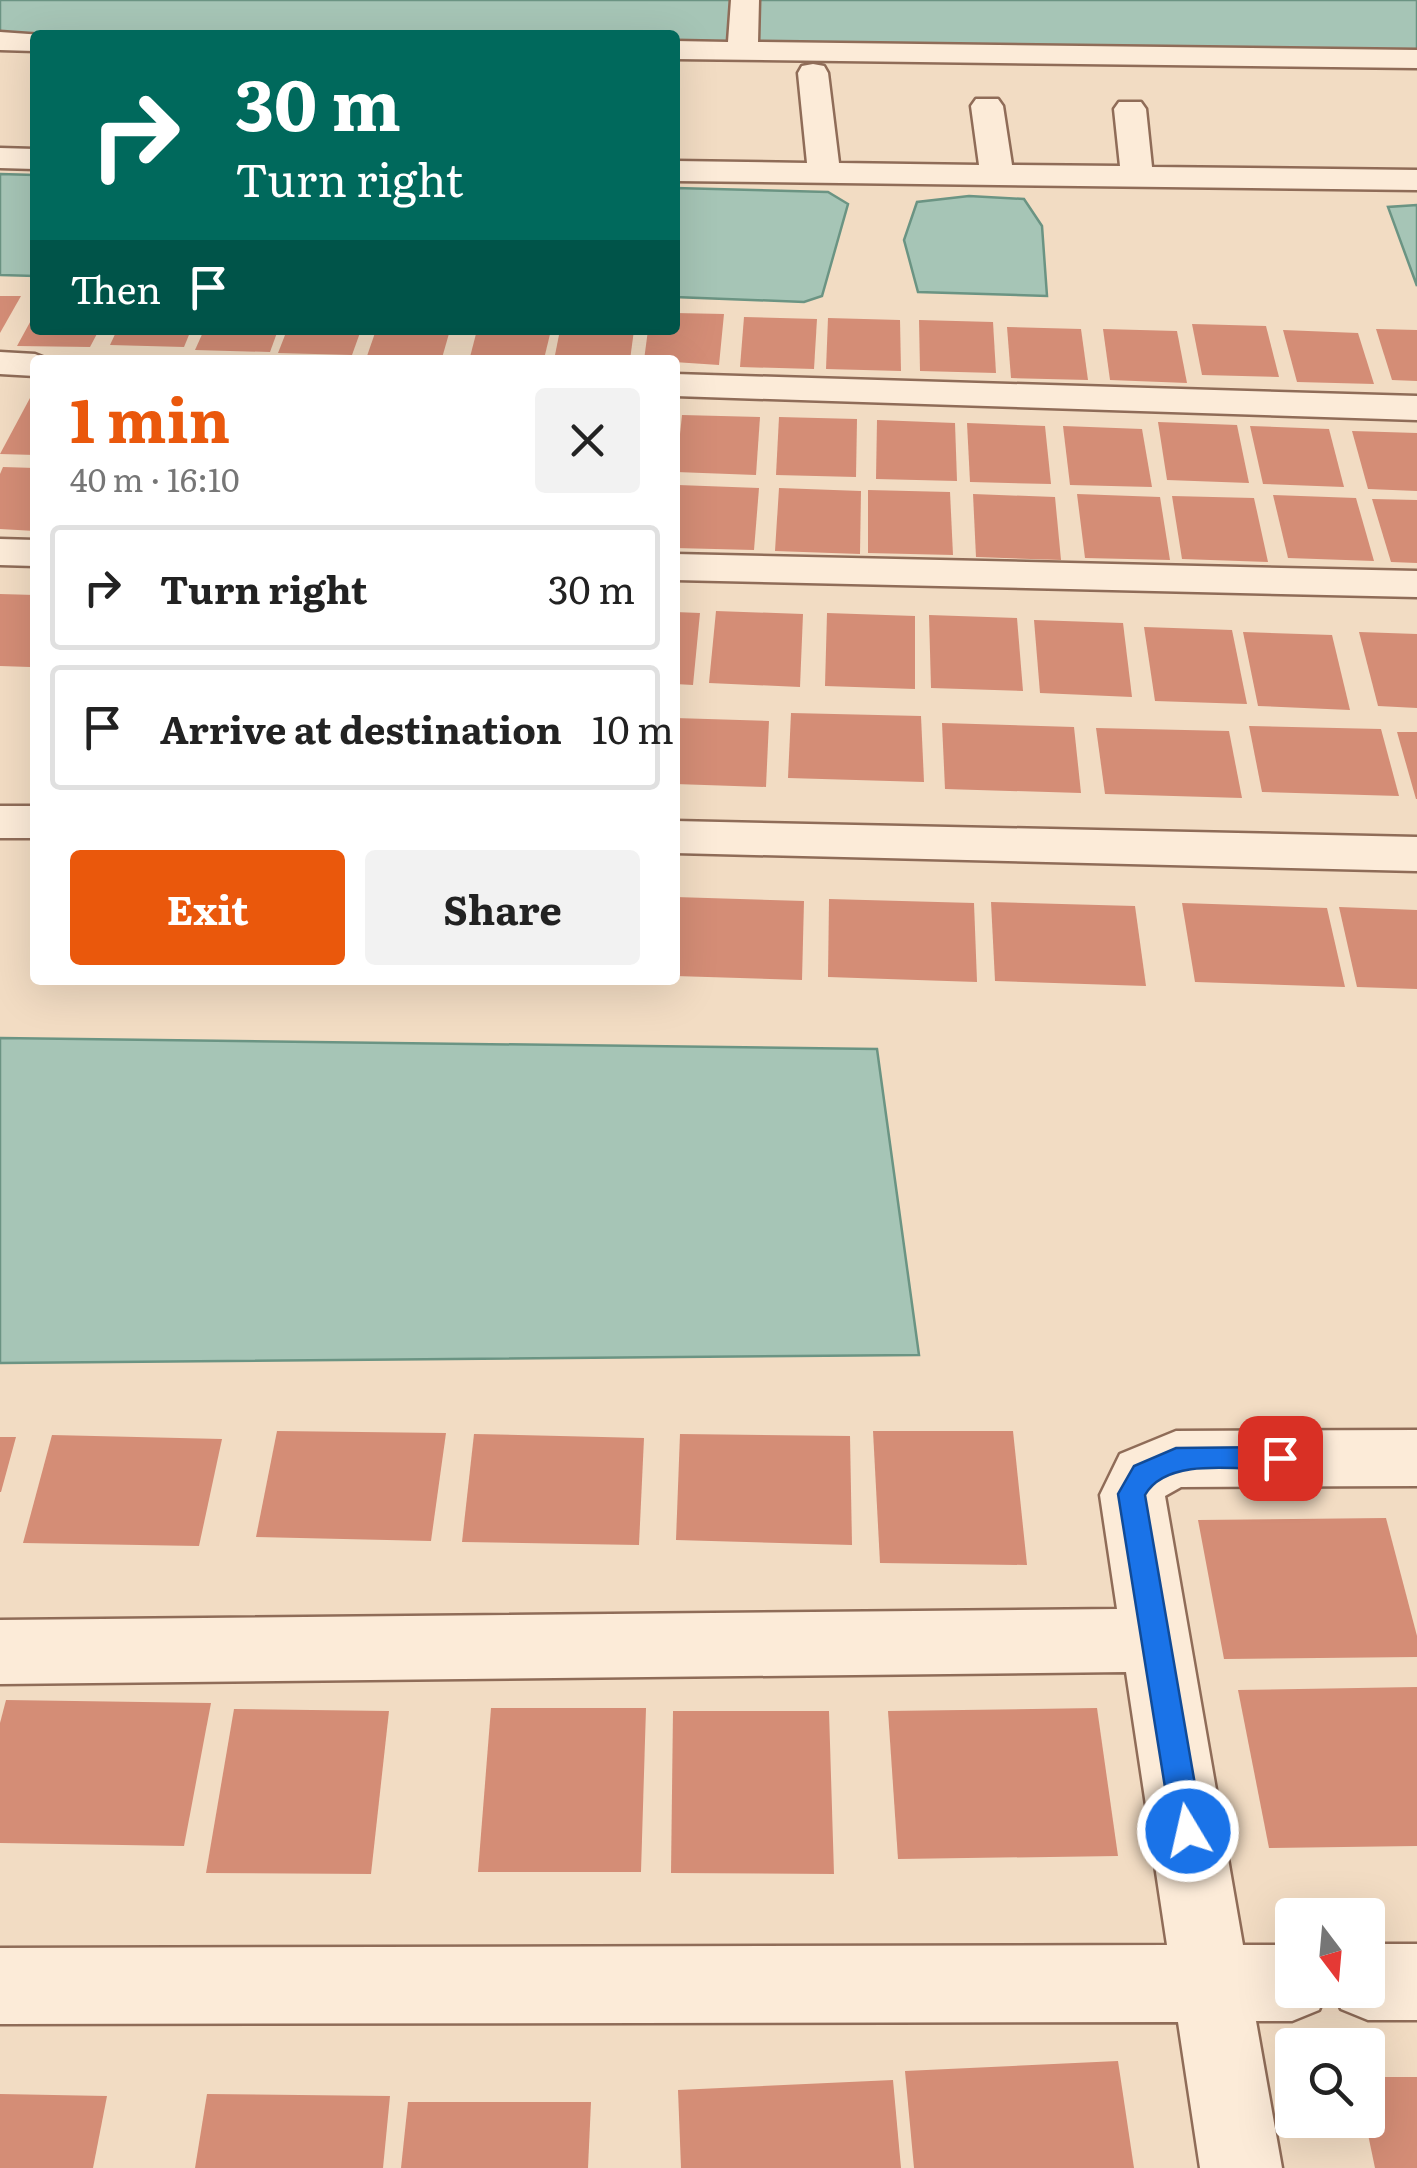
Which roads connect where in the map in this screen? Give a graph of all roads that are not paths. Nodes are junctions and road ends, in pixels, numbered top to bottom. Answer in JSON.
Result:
{"nodes":[{"id":1,"x":745,"y":0,"type":"edge"},
{"id":2,"x":0,"y":41,"type":"edge"},
{"id":3,"x":30,"y":42,"type":"edge"},
{"id":4,"x":680,"y":50,"type":"edge"},
{"id":5,"x":744,"y":51,"type":"junction"},
{"id":6,"x":1417,"y":59,"type":"edge"},
{"id":7,"x":814,"y":72,"type":"dead end"},
{"id":8,"x":988,"y":106,"type":"dead end"},
{"id":9,"x":1130,"y":109,"type":"dead end"},
{"id":10,"x":0,"y":158,"type":"edge"},
{"id":11,"x":30,"y":159,"type":"edge"},
{"id":12,"x":680,"y":170,"type":"edge"},
{"id":13,"x":824,"y":172,"type":"junction"},
{"id":14,"x":997,"y":175,"type":"junction"},
{"id":15,"x":1137,"y":176,"type":"junction"},
{"id":16,"x":1417,"y":180,"type":"edge"},
{"id":17,"x":0,"y":364,"type":"edge"},
{"id":18,"x":30,"y":364,"type":"edge"},
{"id":19,"x":680,"y":384,"type":"edge"},
{"id":20,"x":1417,"y":408,"type":"edge"},
{"id":21,"x":0,"y":552,"type":"edge"},
{"id":22,"x":30,"y":553,"type":"edge"},
{"id":23,"x":680,"y":568,"type":"edge"},
{"id":24,"x":1417,"y":584,"type":"edge"},
{"id":25,"x":0,"y":822,"type":"edge"},
{"id":26,"x":30,"y":822,"type":"edge"},
{"id":27,"x":680,"y":837,"type":"edge"},
{"id":28,"x":1417,"y":854,"type":"edge"},
{"id":29,"x":1417,"y":1458,"type":"edge"},
{"id":30,"x":1156,"y":1640,"type":"junction"},
{"id":31,"x":0,"y":1652,"type":"edge"},
{"id":32,"x":1385,"y":1982,"type":"edge"},
{"id":33,"x":1417,"y":1982,"type":"edge"},
{"id":34,"x":1275,"y":1983,"type":"edge"},
{"id":35,"x":1213,"y":1984,"type":"junction"},
{"id":36,"x":0,"y":1986,"type":"edge"},
{"id":37,"x":1241,"y":2168,"type":"edge"}],
"edges":[{"from":1,"to":5,"type":"street"},
{"from":2,"to":3,"type":"street"},
{"from":4,"to":5,"type":"street"},
{"from":5,"to":6,"type":"street"},
{"from":7,"to":13,"type":"street"},
{"from":8,"to":14,"type":"street"},
{"from":9,"to":15,"type":"street"},
{"from":10,"to":11,"type":"street"},
{"from":12,"to":13,"type":"street"},
{"from":13,"to":14,"type":"street"},
{"from":14,"to":15,"type":"street"},
{"from":15,"to":16,"type":"street"},
{"from":17,"to":18,"type":"street"},
{"from":19,"to":20,"type":"street"},
{"from":21,"to":22,"type":"street"},
{"from":23,"to":24,"type":"street"},
{"from":25,"to":26,"type":"street"},
{"from":27,"to":28,"type":"street"},
{"from":29,"to":30,"type":"street"},
{"from":30,"to":31,"type":"street"},
{"from":30,"to":35,"type":"street"},
{"from":32,"to":33,"type":"street"},
{"from":34,"to":35,"type":"street"},
{"from":35,"to":36,"type":"street"},
{"from":35,"to":37,"type":"street"}]}
